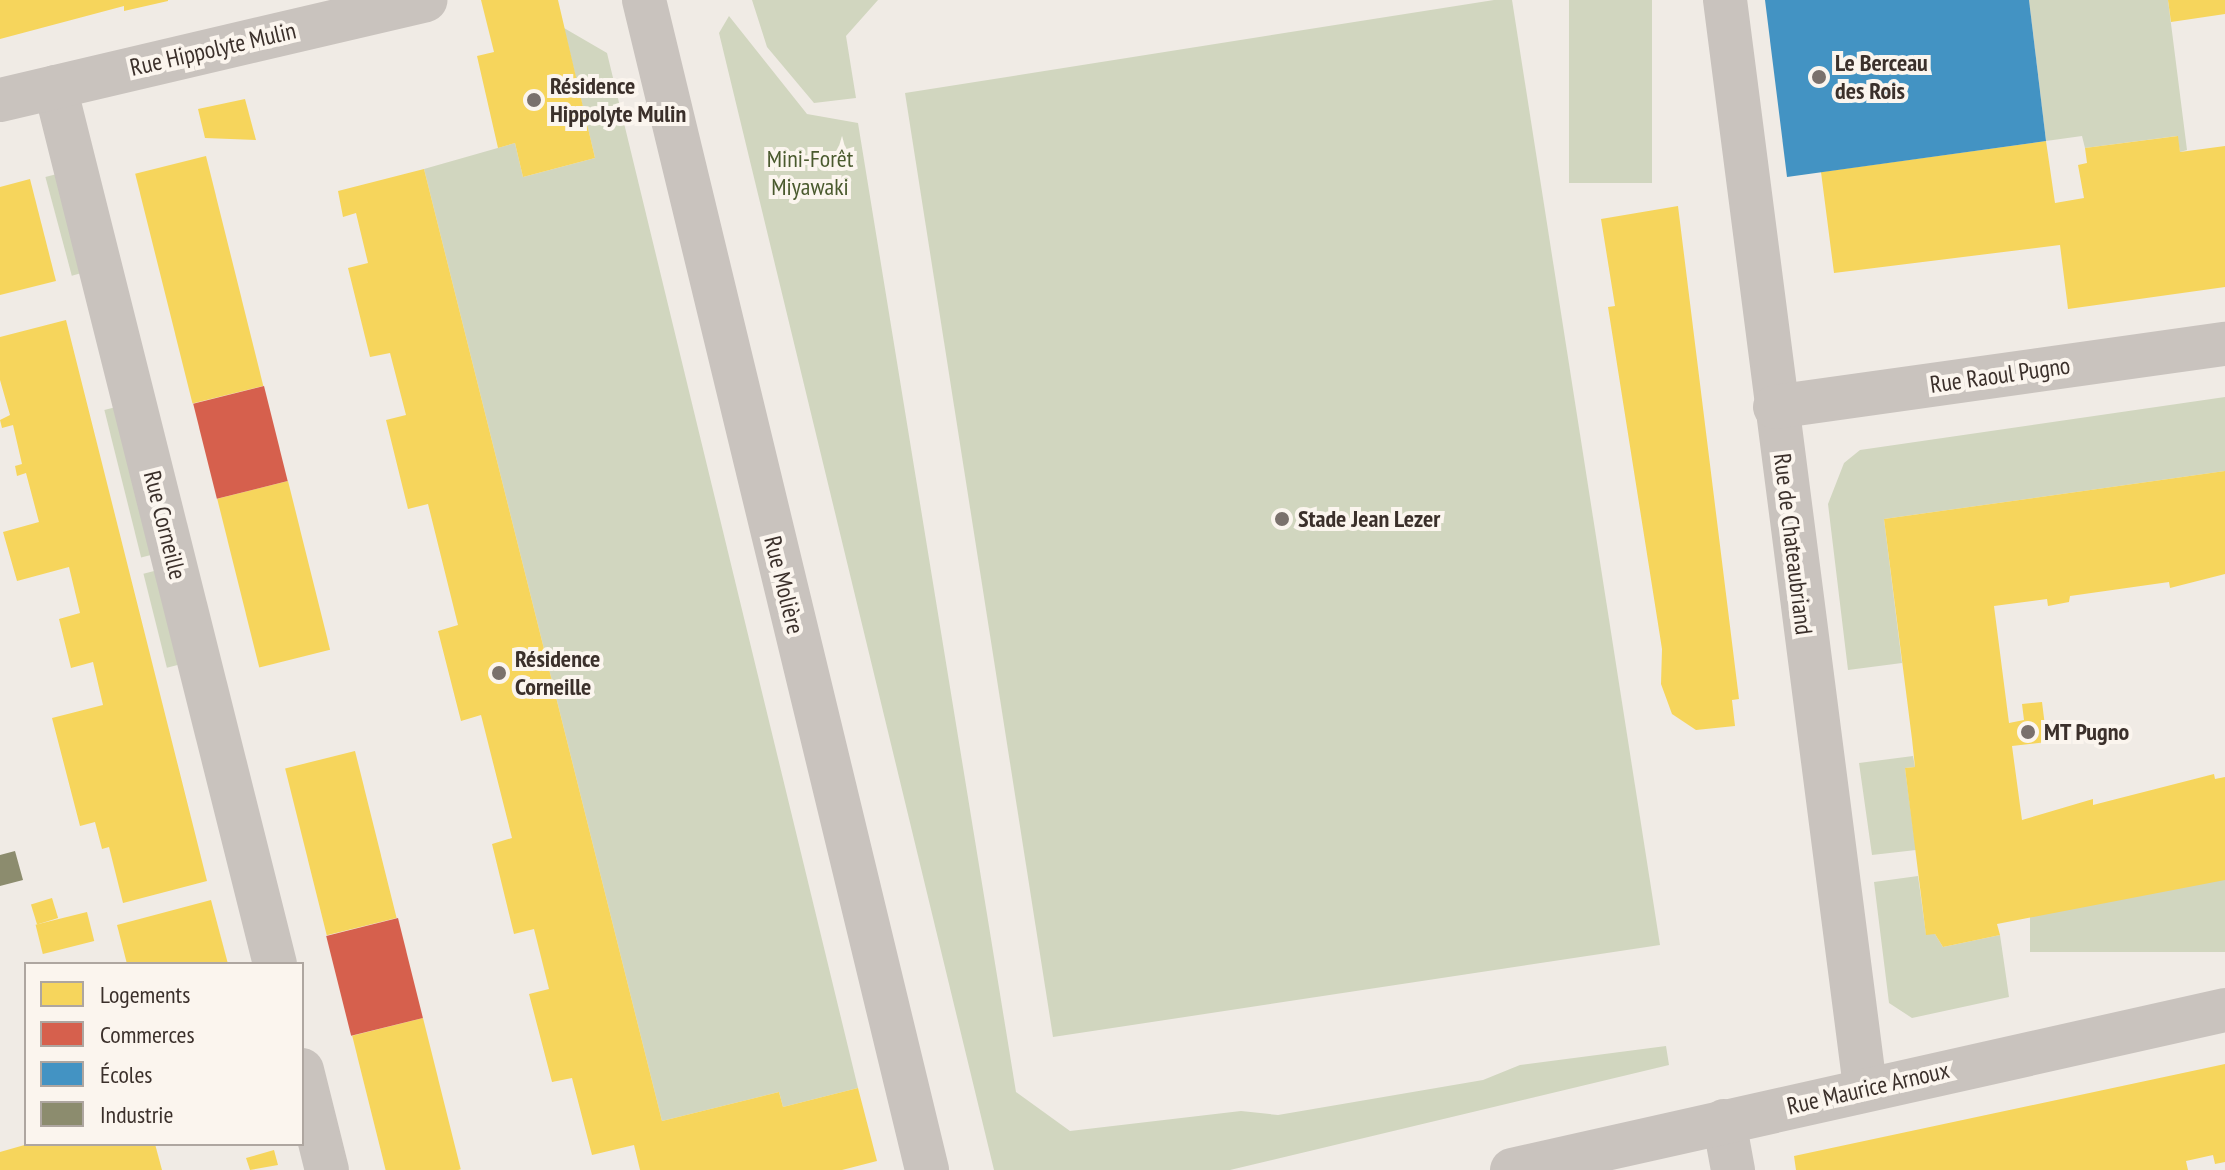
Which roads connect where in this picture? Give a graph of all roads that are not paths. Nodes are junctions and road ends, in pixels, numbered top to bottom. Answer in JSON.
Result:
{"nodes":[{"id":1,"x":425,"y":0,"type":"edge"},
{"id":2,"x":644,"y":0,"type":"edge"},
{"id":3,"x":1725,"y":0,"type":"edge"},
{"id":4,"x":55,"y":87,"type":"junction"},
{"id":5,"x":0,"y":100,"type":"edge"},
{"id":6,"x":2225,"y":344,"type":"edge"},
{"id":7,"x":1775,"y":407,"type":"junction"},
{"id":8,"x":274,"y":962,"type":"edge"},
{"id":9,"x":2225,"y":1010,"type":"edge"},
{"id":10,"x":304,"y":1078,"type":"edge"},
{"id":11,"x":1865,"y":1087,"type":"junction"},
{"id":12,"x":1724,"y":1121,"type":"junction"},
{"id":13,"x":327,"y":1170,"type":"edge"},
{"id":14,"x":927,"y":1170,"type":"edge"},
{"id":15,"x":1512,"y":1170,"type":"edge"},
{"id":16,"x":1733,"y":1170,"type":"edge"}],
"edges":[{"from":1,"to":4,"type":"street","name":"Rue Hippolyte Mulin"},
{"from":2,"to":14,"type":"street","name":"Rue Molière"},
{"from":3,"to":7,"type":"street","name":"Rue de Chateaubriand"},
{"from":4,"to":5,"type":"street","name":"Rue Hippolyte Mulin"},
{"from":4,"to":8,"type":"street","name":"Rue Corneille"},
{"from":6,"to":7,"type":"street","name":"Rue Raoul Pugno"},
{"from":7,"to":11,"type":"street","name":"Rue de Chateaubriand"},
{"from":9,"to":11,"type":"street","name":"Rue Maurice Arnoux"},
{"from":10,"to":13,"type":"street"},
{"from":11,"to":12,"type":"street","name":"Rue Maurice Arnoux"},
{"from":12,"to":15,"type":"street","name":"Rue Maurice Arnoux"},
{"from":12,"to":16,"type":"street"}]}
